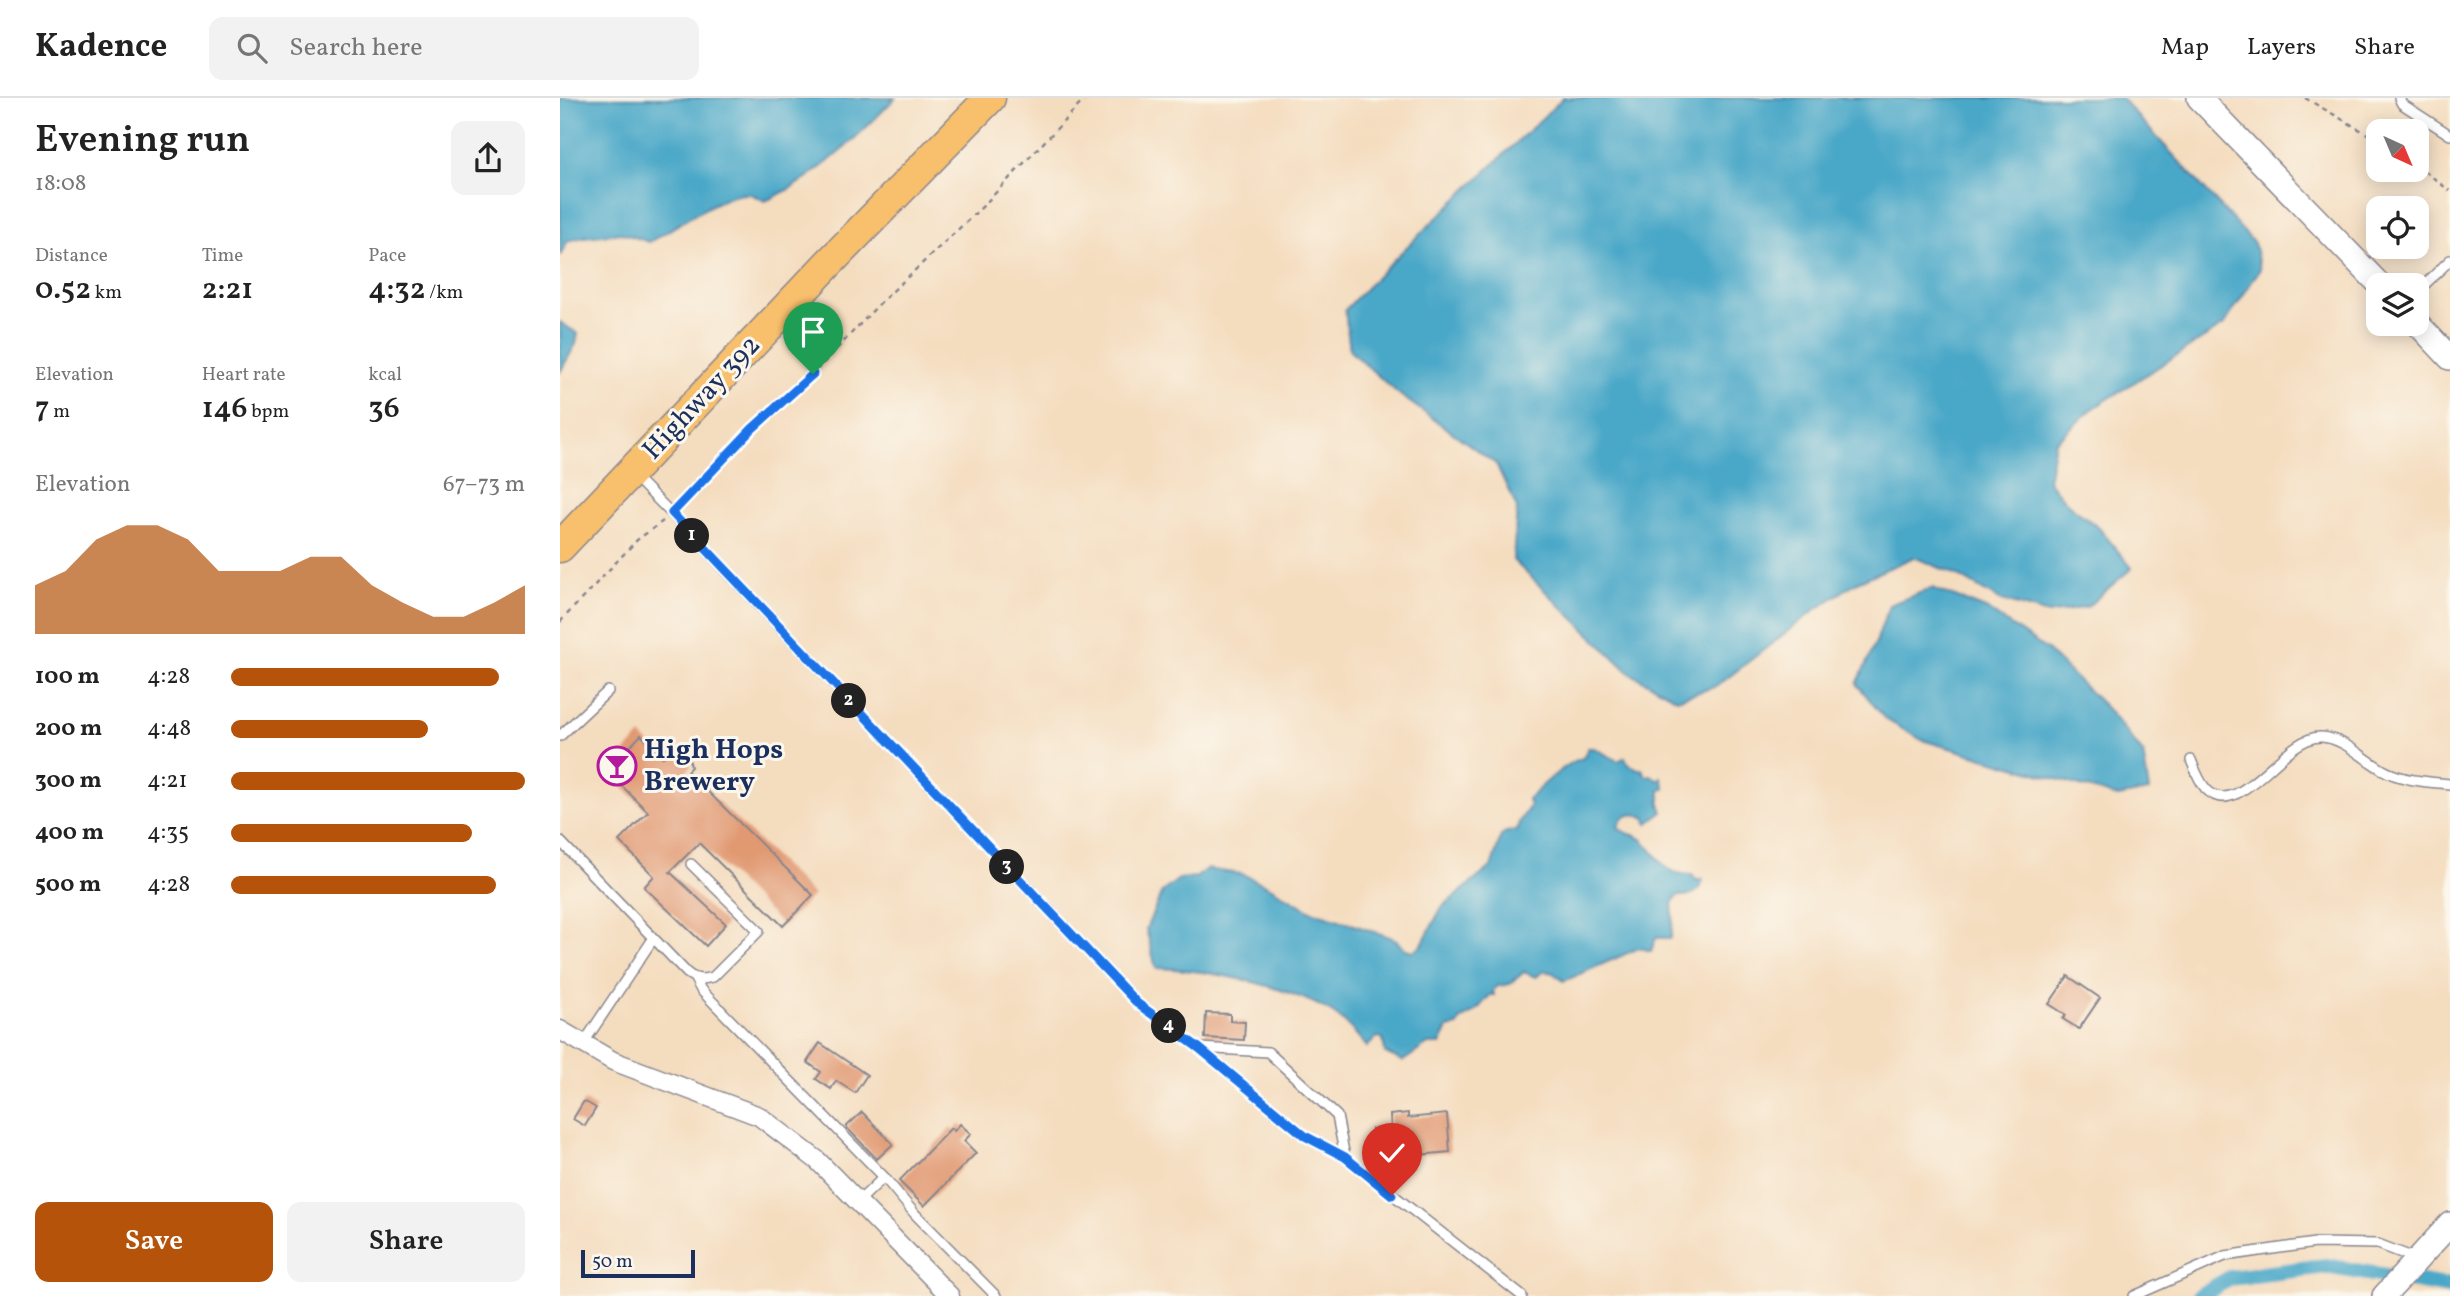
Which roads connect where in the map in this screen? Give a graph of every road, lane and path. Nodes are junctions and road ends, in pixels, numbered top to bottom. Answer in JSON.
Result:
{"nodes":[{"id":1,"x":990,"y":98,"type":"edge"},
{"id":2,"x":1086,"y":98,"type":"edge"},
{"id":3,"x":2199,"y":98,"type":"edge"},
{"id":4,"x":2305,"y":98,"type":"edge"},
{"id":5,"x":2399,"y":98,"type":"edge"},
{"id":6,"x":2366,"y":133,"type":"edge"},
{"id":7,"x":2450,"y":135,"type":"edge"},
{"id":8,"x":2429,"y":174,"type":"edge"},
{"id":9,"x":2450,"y":191,"type":"edge"},
{"id":10,"x":2450,"y":260,"type":"edge"},
{"id":11,"x":2368,"y":273,"type":"edge"},
{"id":12,"x":2429,"y":280,"type":"edge"},
{"id":13,"x":2429,"y":336,"type":"edge"},
{"id":14,"x":2450,"y":358,"type":"edge"},
{"id":15,"x":631,"y":473,"type":"junction"},
{"id":16,"x":672,"y":513,"type":"junction"},
{"id":17,"x":560,"y":547,"type":"edge"},
{"id":18,"x":560,"y":622,"type":"edge"},
{"id":19,"x":608,"y":691,"type":"dead end"},
{"id":20,"x":560,"y":737,"type":"edge"},
{"id":21,"x":2191,"y":760,"type":"dead end"},
{"id":22,"x":2450,"y":784,"type":"edge"},
{"id":23,"x":560,"y":841,"type":"edge"},
{"id":24,"x":691,"y":864,"type":"dead end"},
{"id":25,"x":653,"y":939,"type":"junction"},
{"id":26,"x":695,"y":979,"type":"junction"},
{"id":27,"x":560,"y":1030,"type":"edge"},
{"id":28,"x":583,"y":1044,"type":"junction"},
{"id":29,"x":1199,"y":1048,"type":"junction"},
{"id":30,"x":1345,"y":1157,"type":"junction"},
{"id":31,"x":884,"y":1177,"type":"junction"},
{"id":32,"x":858,"y":1202,"type":"junction"},
{"id":33,"x":2450,"y":1224,"type":"edge"},
{"id":34,"x":2417,"y":1259,"type":"junction"},
{"id":35,"x":950,"y":1296,"type":"edge"},
{"id":36,"x":996,"y":1296,"type":"edge"},
{"id":37,"x":1522,"y":1296,"type":"edge"},
{"id":38,"x":2134,"y":1296,"type":"edge"},
{"id":39,"x":2384,"y":1296,"type":"edge"}],
"edges":[{"from":1,"to":15,"type":"main road","name":"Highway 392"},
{"from":2,"to":16,"type":"path"},
{"from":3,"to":11,"type":"street"},
{"from":4,"to":6,"type":"path"},
{"from":5,"to":7,"type":"lane"},
{"from":8,"to":9,"type":"path"},
{"from":10,"to":12,"type":"lane"},
{"from":13,"to":14,"type":"street"},
{"from":15,"to":16,"type":"lane"},
{"from":15,"to":17,"type":"main road","name":"Highway 392"},
{"from":16,"to":18,"type":"path"},
{"from":16,"to":29,"type":"lane"},
{"from":19,"to":20,"type":"lane"},
{"from":21,"to":22,"type":"lane"},
{"from":23,"to":25,"type":"lane"},
{"from":24,"to":26,"type":"lane"},
{"from":25,"to":26,"type":"lane"},
{"from":25,"to":28,"type":"lane"},
{"from":26,"to":31,"type":"lane"},
{"from":27,"to":28,"type":"street"},
{"from":28,"to":32,"type":"street"},
{"from":29,"to":30,"type":"lane"},
{"from":29,"to":30,"type":"lane"},
{"from":30,"to":37,"type":"lane"},
{"from":31,"to":32,"type":"lane"},
{"from":31,"to":36,"type":"lane"},
{"from":32,"to":35,"type":"street"},
{"from":33,"to":34,"type":"street"},
{"from":34,"to":38,"type":"lane"},
{"from":34,"to":39,"type":"street"}]}
